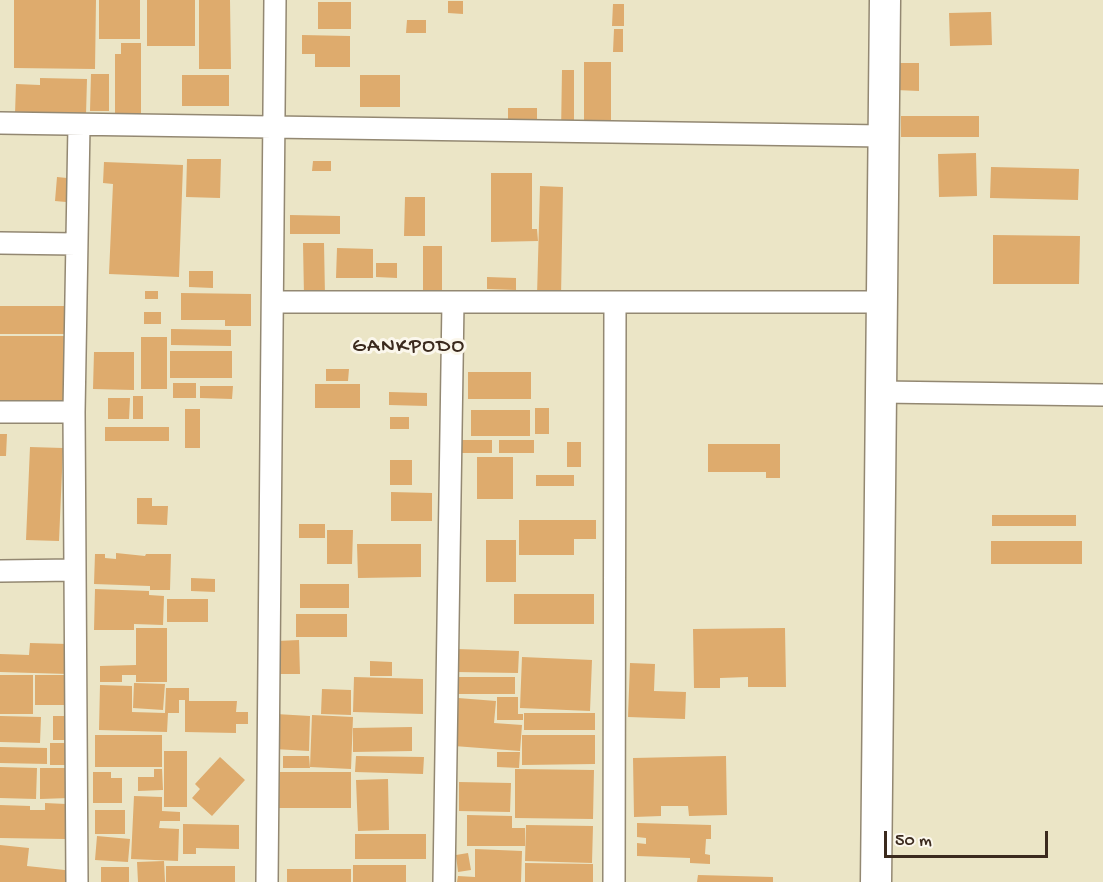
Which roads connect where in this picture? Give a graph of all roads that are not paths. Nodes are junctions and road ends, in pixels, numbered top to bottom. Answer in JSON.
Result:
{"nodes":[{"id":1,"x":275,"y":0,"type":"edge"},
{"id":2,"x":885,"y":0,"type":"edge"},
{"id":3,"x":0,"y":123,"type":"edge"},
{"id":4,"x":79,"y":125,"type":"junction"},
{"id":5,"x":274,"y":128,"type":"junction"},
{"id":6,"x":883,"y":136,"type":"junction"},
{"id":7,"x":0,"y":243,"type":"edge"},
{"id":8,"x":76,"y":244,"type":"junction"},
{"id":9,"x":273,"y":302,"type":"junction"},
{"id":10,"x":453,"y":302,"type":"junction"},
{"id":11,"x":615,"y":302,"type":"junction"},
{"id":12,"x":881,"y":302,"type":"junction"},
{"id":13,"x":881,"y":392,"type":"junction"},
{"id":14,"x":1103,"y":395,"type":"edge"},
{"id":15,"x":0,"y":412,"type":"edge"},
{"id":16,"x":74,"y":412,"type":"junction"},
{"id":17,"x":74,"y":570,"type":"junction"},
{"id":18,"x":0,"y":571,"type":"edge"},
{"id":19,"x":77,"y":882,"type":"edge"},
{"id":20,"x":267,"y":882,"type":"edge"},
{"id":21,"x":444,"y":882,"type":"edge"},
{"id":22,"x":614,"y":882,"type":"edge"},
{"id":23,"x":876,"y":882,"type":"edge"}],
"edges":[{"from":1,"to":5,"type":"street"},
{"from":2,"to":6,"type":"street"},
{"from":3,"to":4,"type":"street"},
{"from":4,"to":5,"type":"street"},
{"from":4,"to":8,"type":"street"},
{"from":5,"to":6,"type":"street"},
{"from":5,"to":9,"type":"street"},
{"from":6,"to":12,"type":"street"},
{"from":7,"to":8,"type":"street"},
{"from":8,"to":16,"type":"street"},
{"from":9,"to":10,"type":"street"},
{"from":9,"to":20,"type":"street"},
{"from":10,"to":11,"type":"street"},
{"from":10,"to":21,"type":"street"},
{"from":11,"to":12,"type":"street"},
{"from":11,"to":22,"type":"street"},
{"from":12,"to":13,"type":"street"},
{"from":13,"to":14,"type":"street"},
{"from":13,"to":23,"type":"street"},
{"from":15,"to":16,"type":"street"},
{"from":16,"to":17,"type":"street"},
{"from":17,"to":18,"type":"street"},
{"from":17,"to":19,"type":"street"}]}
